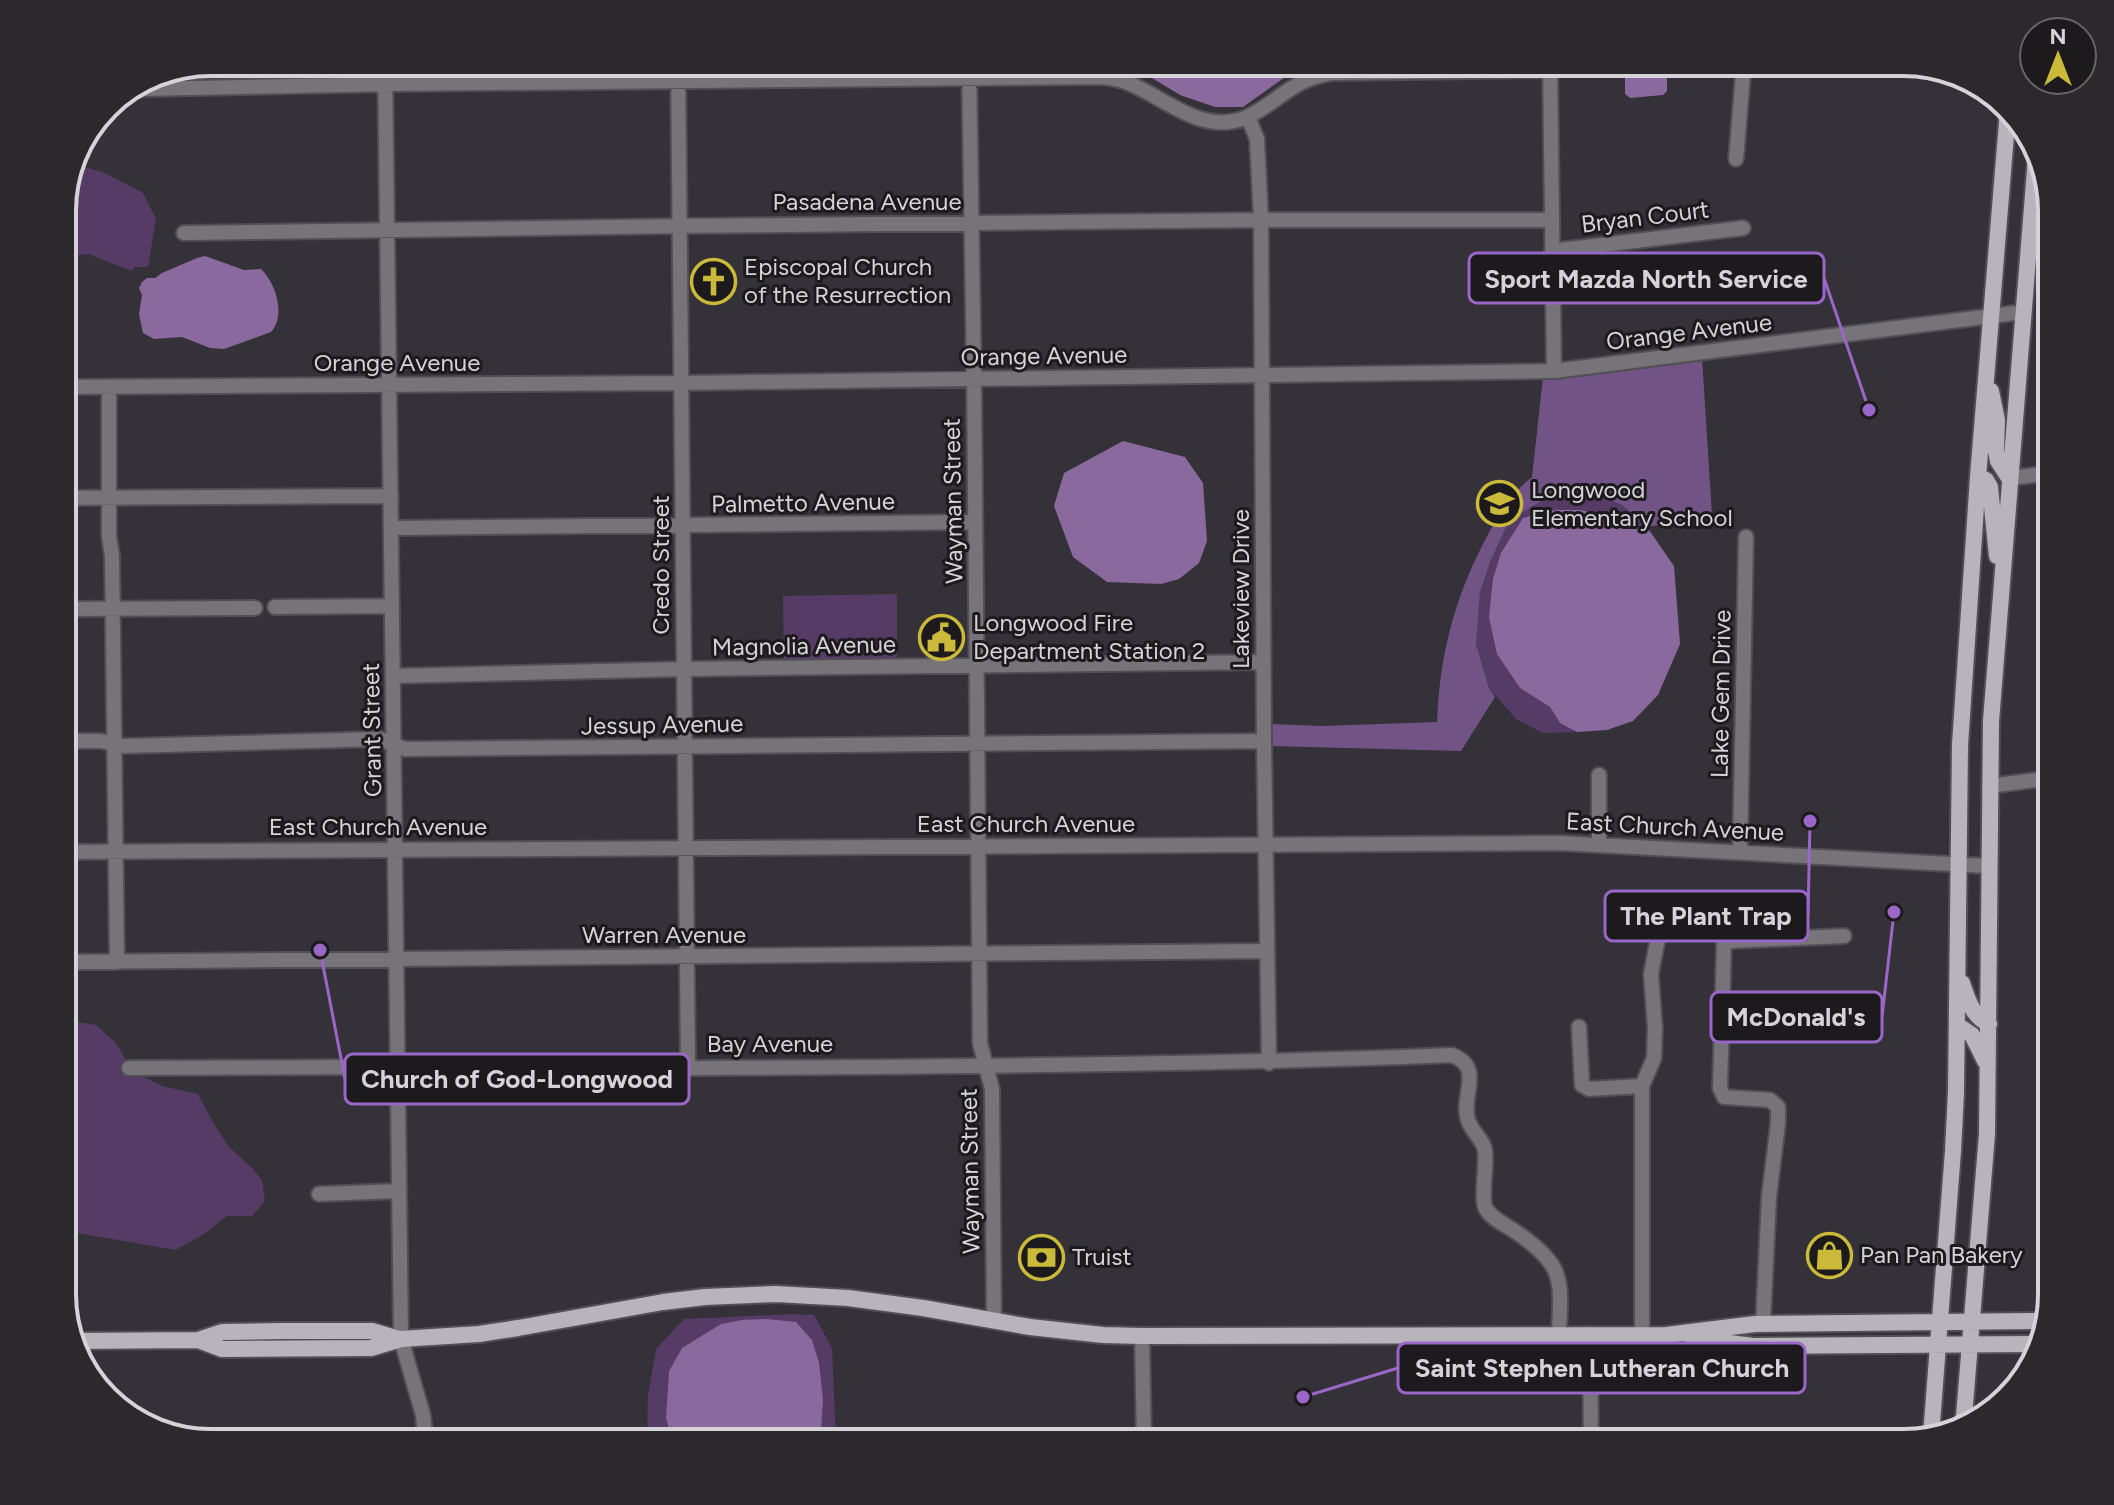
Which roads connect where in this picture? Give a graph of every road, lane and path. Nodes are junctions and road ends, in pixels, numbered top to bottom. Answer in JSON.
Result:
{"nodes":[{"id":1,"x":385,"y":76,"type":"edge"},
{"id":2,"x":678,"y":76,"type":"edge"},
{"id":3,"x":1317,"y":76,"type":"edge"},
{"id":4,"x":1550,"y":76,"type":"edge"},
{"id":5,"x":1743,"y":76,"type":"edge"},
{"id":6,"x":969,"y":78,"type":"junction"},
{"id":7,"x":678,"y":81,"type":"junction"},
{"id":8,"x":385,"y":84,"type":"junction"},
{"id":9,"x":155,"y":89,"type":"edge"},
{"id":10,"x":1248,"y":117,"type":"junction"},
{"id":11,"x":2007,"y":126,"type":"edge"},
{"id":12,"x":1736,"y":159,"type":"dead end"},
{"id":13,"x":2034,"y":181,"type":"edge"},
{"id":14,"x":1261,"y":220,"type":"junction"},
{"id":15,"x":1552,"y":220,"type":"junction"},
{"id":16,"x":971,"y":223,"type":"junction"},
{"id":17,"x":680,"y":226,"type":"junction"},
{"id":18,"x":1743,"y":228,"type":"dead end"},
{"id":19,"x":387,"y":230,"type":"junction"},
{"id":20,"x":184,"y":233,"type":"dead end"},
{"id":21,"x":1552,"y":251,"type":"junction"},
{"id":22,"x":2023,"y":312,"type":"junction"},
{"id":23,"x":1992,"y":316,"type":"junction"},
{"id":24,"x":1554,"y":371,"type":"junction"},
{"id":25,"x":1987,"y":374,"type":"junction"},
{"id":26,"x":1262,"y":375,"type":"junction"},
{"id":27,"x":974,"y":379,"type":"junction"},
{"id":28,"x":681,"y":383,"type":"junction"},
{"id":29,"x":388,"y":385,"type":"junction"},
{"id":30,"x":76,"y":387,"type":"edge"},
{"id":31,"x":109,"y":387,"type":"junction"},
{"id":32,"x":2038,"y":475,"type":"edge"},
{"id":33,"x":1978,"y":477,"type":"junction"},
{"id":34,"x":2009,"y":478,"type":"junction"},
{"id":35,"x":391,"y":496,"type":"junction"},
{"id":36,"x":76,"y":498,"type":"edge"},
{"id":37,"x":109,"y":498,"type":"junction"},
{"id":38,"x":975,"y":522,"type":"junction"},
{"id":39,"x":683,"y":526,"type":"junction"},
{"id":40,"x":392,"y":528,"type":"junction"},
{"id":41,"x":1746,"y":537,"type":"dead end"},
{"id":42,"x":2001,"y":586,"type":"junction"},
{"id":43,"x":392,"y":606,"type":"junction"},
{"id":44,"x":275,"y":607,"type":"dead end"},
{"id":45,"x":255,"y":608,"type":"dead end"},
{"id":46,"x":76,"y":609,"type":"edge"},
{"id":47,"x":113,"y":609,"type":"junction"},
{"id":48,"x":1263,"y":662,"type":"junction"},
{"id":49,"x":978,"y":667,"type":"junction"},
{"id":50,"x":684,"y":669,"type":"junction"},
{"id":51,"x":393,"y":676,"type":"junction"},
{"id":52,"x":76,"y":741,"type":"edge"},
{"id":53,"x":1264,"y":741,"type":"junction"},
{"id":54,"x":113,"y":744,"type":"junction"},
{"id":55,"x":394,"y":744,"type":"junction"},
{"id":56,"x":978,"y":744,"type":"junction"},
{"id":57,"x":684,"y":746,"type":"junction"},
{"id":58,"x":1599,"y":775,"type":"dead end"},
{"id":59,"x":2038,"y":780,"type":"edge"},
{"id":60,"x":1989,"y":786,"type":"junction"},
{"id":61,"x":1265,"y":844,"type":"junction"},
{"id":62,"x":1599,"y":844,"type":"junction"},
{"id":63,"x":979,"y":847,"type":"junction"},
{"id":64,"x":685,"y":848,"type":"junction"},
{"id":65,"x":395,"y":849,"type":"junction"},
{"id":66,"x":115,"y":851,"type":"junction"},
{"id":67,"x":76,"y":852,"type":"edge"},
{"id":68,"x":1740,"y":852,"type":"junction"},
{"id":69,"x":1957,"y":863,"type":"junction"},
{"id":70,"x":1988,"y":866,"type":"junction"},
{"id":71,"x":1844,"y":936,"type":"dead end"},
{"id":72,"x":1657,"y":943,"type":"dead end"},
{"id":73,"x":1266,"y":951,"type":"junction"},
{"id":74,"x":979,"y":955,"type":"junction"},
{"id":75,"x":688,"y":957,"type":"junction"},
{"id":76,"x":396,"y":959,"type":"junction"},
{"id":77,"x":76,"y":962,"type":"edge"},
{"id":78,"x":117,"y":962,"type":"junction"},
{"id":79,"x":1957,"y":971,"type":"junction"},
{"id":80,"x":1989,"y":1024,"type":"junction"},
{"id":81,"x":1957,"y":1025,"type":"junction"},
{"id":82,"x":1579,"y":1027,"type":"dead end"},
{"id":83,"x":1269,"y":1063,"type":"junction"},
{"id":84,"x":987,"y":1065,"type":"junction"},
{"id":85,"x":688,"y":1067,"type":"junction"},
{"id":86,"x":129,"y":1068,"type":"dead end"},
{"id":87,"x":398,"y":1069,"type":"junction"},
{"id":88,"x":1989,"y":1070,"type":"junction"},
{"id":89,"x":1642,"y":1086,"type":"junction"},
{"id":90,"x":398,"y":1191,"type":"junction"},
{"id":91,"x":319,"y":1194,"type":"dead end"},
{"id":92,"x":994,"y":1321,"type":"junction"},
{"id":93,"x":1940,"y":1321,"type":"junction"},
{"id":94,"x":1972,"y":1321,"type":"junction"},
{"id":95,"x":2035,"y":1321,"type":"edge"},
{"id":96,"x":1763,"y":1323,"type":"junction"},
{"id":97,"x":1590,"y":1334,"type":"junction"},
{"id":98,"x":1559,"y":1335,"type":"junction"},
{"id":99,"x":1642,"y":1335,"type":"junction"},
{"id":100,"x":1666,"y":1335,"type":"junction"},
{"id":101,"x":1142,"y":1336,"type":"junction"},
{"id":102,"x":401,"y":1339,"type":"junction"},
{"id":103,"x":85,"y":1341,"type":"edge"},
{"id":104,"x":1938,"y":1344,"type":"junction"},
{"id":105,"x":1970,"y":1344,"type":"junction"},
{"id":106,"x":2028,"y":1344,"type":"edge"},
{"id":107,"x":1964,"y":1414,"type":"edge"},
{"id":108,"x":1932,"y":1425,"type":"edge"},
{"id":109,"x":424,"y":1429,"type":"edge"},
{"id":110,"x":1144,"y":1429,"type":"edge"},
{"id":111,"x":1591,"y":1429,"type":"edge"}],
"edges":[{"from":1,"to":8,"type":"street","name":"Grant Street"},
{"from":2,"to":7,"type":"street","name":"Credo Street"},
{"from":3,"to":10,"type":"street"},
{"from":4,"to":15,"type":"street"},
{"from":5,"to":12,"type":"street"},
{"from":6,"to":7,"type":"street"},
{"from":6,"to":10,"type":"street"},
{"from":6,"to":16,"type":"street","name":"Wayman Street"},
{"from":7,"to":8,"type":"street"},
{"from":7,"to":17,"type":"street","name":"Credo Street"},
{"from":8,"to":9,"type":"street"},
{"from":8,"to":19,"type":"street","name":"Grant Street"},
{"from":10,"to":14,"type":"street","name":"Lakeview Drive"},
{"from":11,"to":23,"type":"main road"},
{"from":13,"to":22,"type":"main road"},
{"from":14,"to":15,"type":"street","name":"Pasadena Avenue"},
{"from":14,"to":16,"type":"street","name":"Pasadena Avenue"},
{"from":14,"to":26,"type":"street","name":"Lakeview Drive"},
{"from":15,"to":21,"type":"street"},
{"from":16,"to":17,"type":"street","name":"Pasadena Avenue"},
{"from":16,"to":27,"type":"street","name":"Wayman Street"},
{"from":17,"to":19,"type":"street","name":"Pasadena Avenue"},
{"from":17,"to":28,"type":"street","name":"Credo Street"},
{"from":18,"to":21,"type":"street","name":"Bryan Court"},
{"from":19,"to":20,"type":"street","name":"Pasadena Avenue"},
{"from":19,"to":29,"type":"street","name":"Grant Street"},
{"from":21,"to":24,"type":"street"},
{"from":22,"to":23,"type":"street","name":"Orange Avenue"},
{"from":22,"to":34,"type":"main road"},
{"from":23,"to":24,"type":"street","name":"Orange Avenue"},
{"from":23,"to":25,"type":"main road"},
{"from":24,"to":26,"type":"street","name":"Orange Avenue"},
{"from":25,"to":33,"type":"main road"},
{"from":25,"to":34,"type":"main road"},
{"from":26,"to":27,"type":"street","name":"Orange Avenue"},
{"from":26,"to":48,"type":"street","name":"Lakeview Drive"},
{"from":27,"to":28,"type":"street","name":"Orange Avenue"},
{"from":27,"to":38,"type":"street","name":"Wayman Street"},
{"from":28,"to":29,"type":"street","name":"Orange Avenue"},
{"from":28,"to":39,"type":"street","name":"Credo Street"},
{"from":29,"to":31,"type":"street","name":"Orange Avenue"},
{"from":29,"to":35,"type":"street","name":"Grant Street"},
{"from":30,"to":31,"type":"street","name":"Orange Avenue"},
{"from":31,"to":37,"type":"street"},
{"from":32,"to":34,"type":"street"},
{"from":33,"to":42,"type":"main road"},
{"from":33,"to":69,"type":"main road"},
{"from":34,"to":42,"type":"main road"},
{"from":35,"to":37,"type":"street"},
{"from":35,"to":40,"type":"street","name":"Grant Street"},
{"from":36,"to":37,"type":"street"},
{"from":37,"to":47,"type":"street"},
{"from":38,"to":39,"type":"street","name":"Palmetto Avenue"},
{"from":38,"to":49,"type":"street","name":"Wayman Street"},
{"from":39,"to":40,"type":"street","name":"Palmetto Avenue"},
{"from":39,"to":50,"type":"street","name":"Credo Street"},
{"from":40,"to":43,"type":"street","name":"Grant Street"},
{"from":41,"to":68,"type":"street","name":"Lake Gem Drive"},
{"from":42,"to":60,"type":"main road"},
{"from":43,"to":44,"type":"street"},
{"from":43,"to":51,"type":"street","name":"Grant Street"},
{"from":45,"to":47,"type":"street"},
{"from":46,"to":47,"type":"street"},
{"from":47,"to":54,"type":"street"},
{"from":48,"to":49,"type":"street","name":"Magnolia Avenue"},
{"from":48,"to":53,"type":"street","name":"Lakeview Drive"},
{"from":49,"to":50,"type":"street","name":"Magnolia Avenue"},
{"from":49,"to":56,"type":"street","name":"Wayman Street"},
{"from":50,"to":51,"type":"street","name":"Magnolia Avenue"},
{"from":50,"to":57,"type":"street","name":"Credo Street"},
{"from":51,"to":55,"type":"street","name":"Grant Street"},
{"from":52,"to":54,"type":"street","name":"Jessup Avenue"},
{"from":53,"to":56,"type":"street","name":"Jessup Avenue"},
{"from":53,"to":61,"type":"street","name":"Lakeview Drive"},
{"from":54,"to":55,"type":"street","name":"Jessup Avenue"},
{"from":54,"to":66,"type":"street"},
{"from":55,"to":57,"type":"street","name":"Jessup Avenue"},
{"from":55,"to":65,"type":"street","name":"Grant Street"},
{"from":56,"to":57,"type":"street","name":"Jessup Avenue"},
{"from":56,"to":63,"type":"street","name":"Wayman Street"},
{"from":57,"to":64,"type":"street","name":"Credo Street"},
{"from":58,"to":62,"type":"street"},
{"from":59,"to":60,"type":"street"},
{"from":60,"to":70,"type":"main road"},
{"from":61,"to":62,"type":"street","name":"East Church Avenue"},
{"from":61,"to":63,"type":"street","name":"East Church Avenue"},
{"from":61,"to":73,"type":"street","name":"Lakeview Drive"},
{"from":62,"to":68,"type":"street","name":"East Church Avenue"},
{"from":63,"to":64,"type":"street","name":"East Church Avenue"},
{"from":63,"to":74,"type":"street","name":"Wayman Street"},
{"from":64,"to":65,"type":"street","name":"East Church Avenue"},
{"from":64,"to":75,"type":"street","name":"Credo Street"},
{"from":65,"to":66,"type":"street","name":"East Church Avenue"},
{"from":65,"to":76,"type":"street","name":"Grant Street"},
{"from":66,"to":67,"type":"street","name":"East Church Avenue"},
{"from":66,"to":78,"type":"street"},
{"from":68,"to":69,"type":"street","name":"East Church Avenue"},
{"from":69,"to":70,"type":"street","name":"East Church Avenue"},
{"from":69,"to":79,"type":"main road"},
{"from":70,"to":80,"type":"main road"},
{"from":71,"to":96,"type":"street"},
{"from":72,"to":89,"type":"street"},
{"from":73,"to":74,"type":"street","name":"Warren Avenue"},
{"from":73,"to":83,"type":"street","name":"Lakeview Drive"},
{"from":74,"to":75,"type":"street","name":"Warren Avenue"},
{"from":74,"to":84,"type":"street","name":"Wayman Street"},
{"from":75,"to":76,"type":"street","name":"Warren Avenue"},
{"from":75,"to":85,"type":"street","name":"Credo Street"},
{"from":76,"to":78,"type":"street","name":"Warren Avenue"},
{"from":76,"to":87,"type":"street","name":"Grant Street"},
{"from":77,"to":78,"type":"street","name":"Warren Avenue"},
{"from":79,"to":80,"type":"main road"},
{"from":79,"to":81,"type":"main road"},
{"from":80,"to":88,"type":"main road"},
{"from":81,"to":88,"type":"main road"},
{"from":81,"to":93,"type":"main road"},
{"from":82,"to":89,"type":"street"},
{"from":83,"to":84,"type":"street","name":"Bay Avenue"},
{"from":83,"to":98,"type":"street","name":"Bay Avenue"},
{"from":84,"to":85,"type":"street","name":"Bay Avenue"},
{"from":84,"to":92,"type":"street","name":"Wayman Street"},
{"from":85,"to":87,"type":"street","name":"Bay Avenue"},
{"from":86,"to":87,"type":"street","name":"Bay Avenue"},
{"from":87,"to":90,"type":"street","name":"Grant Street"},
{"from":88,"to":94,"type":"main road"},
{"from":89,"to":99,"type":"street"},
{"from":90,"to":91,"type":"street"},
{"from":90,"to":102,"type":"street","name":"Grant Street"},
{"from":92,"to":101,"type":"main road"},
{"from":92,"to":102,"type":"main road"},
{"from":93,"to":94,"type":"main road"},
{"from":93,"to":96,"type":"main road"},
{"from":93,"to":104,"type":"main road"},
{"from":94,"to":95,"type":"main road"},
{"from":94,"to":105,"type":"main road"},
{"from":96,"to":100,"type":"main road"},
{"from":97,"to":98,"type":"main road"},
{"from":97,"to":99,"type":"main road"},
{"from":97,"to":111,"type":"street"},
{"from":98,"to":101,"type":"main road"},
{"from":99,"to":100,"type":"main road"},
{"from":100,"to":104,"type":"main road"},
{"from":101,"to":110,"type":"street"},
{"from":102,"to":103,"type":"main road"},
{"from":102,"to":109,"type":"street","name":"Grant Street"},
{"from":104,"to":105,"type":"main road"},
{"from":104,"to":108,"type":"main road"},
{"from":105,"to":106,"type":"main road"},
{"from":105,"to":107,"type":"main road"}]}
